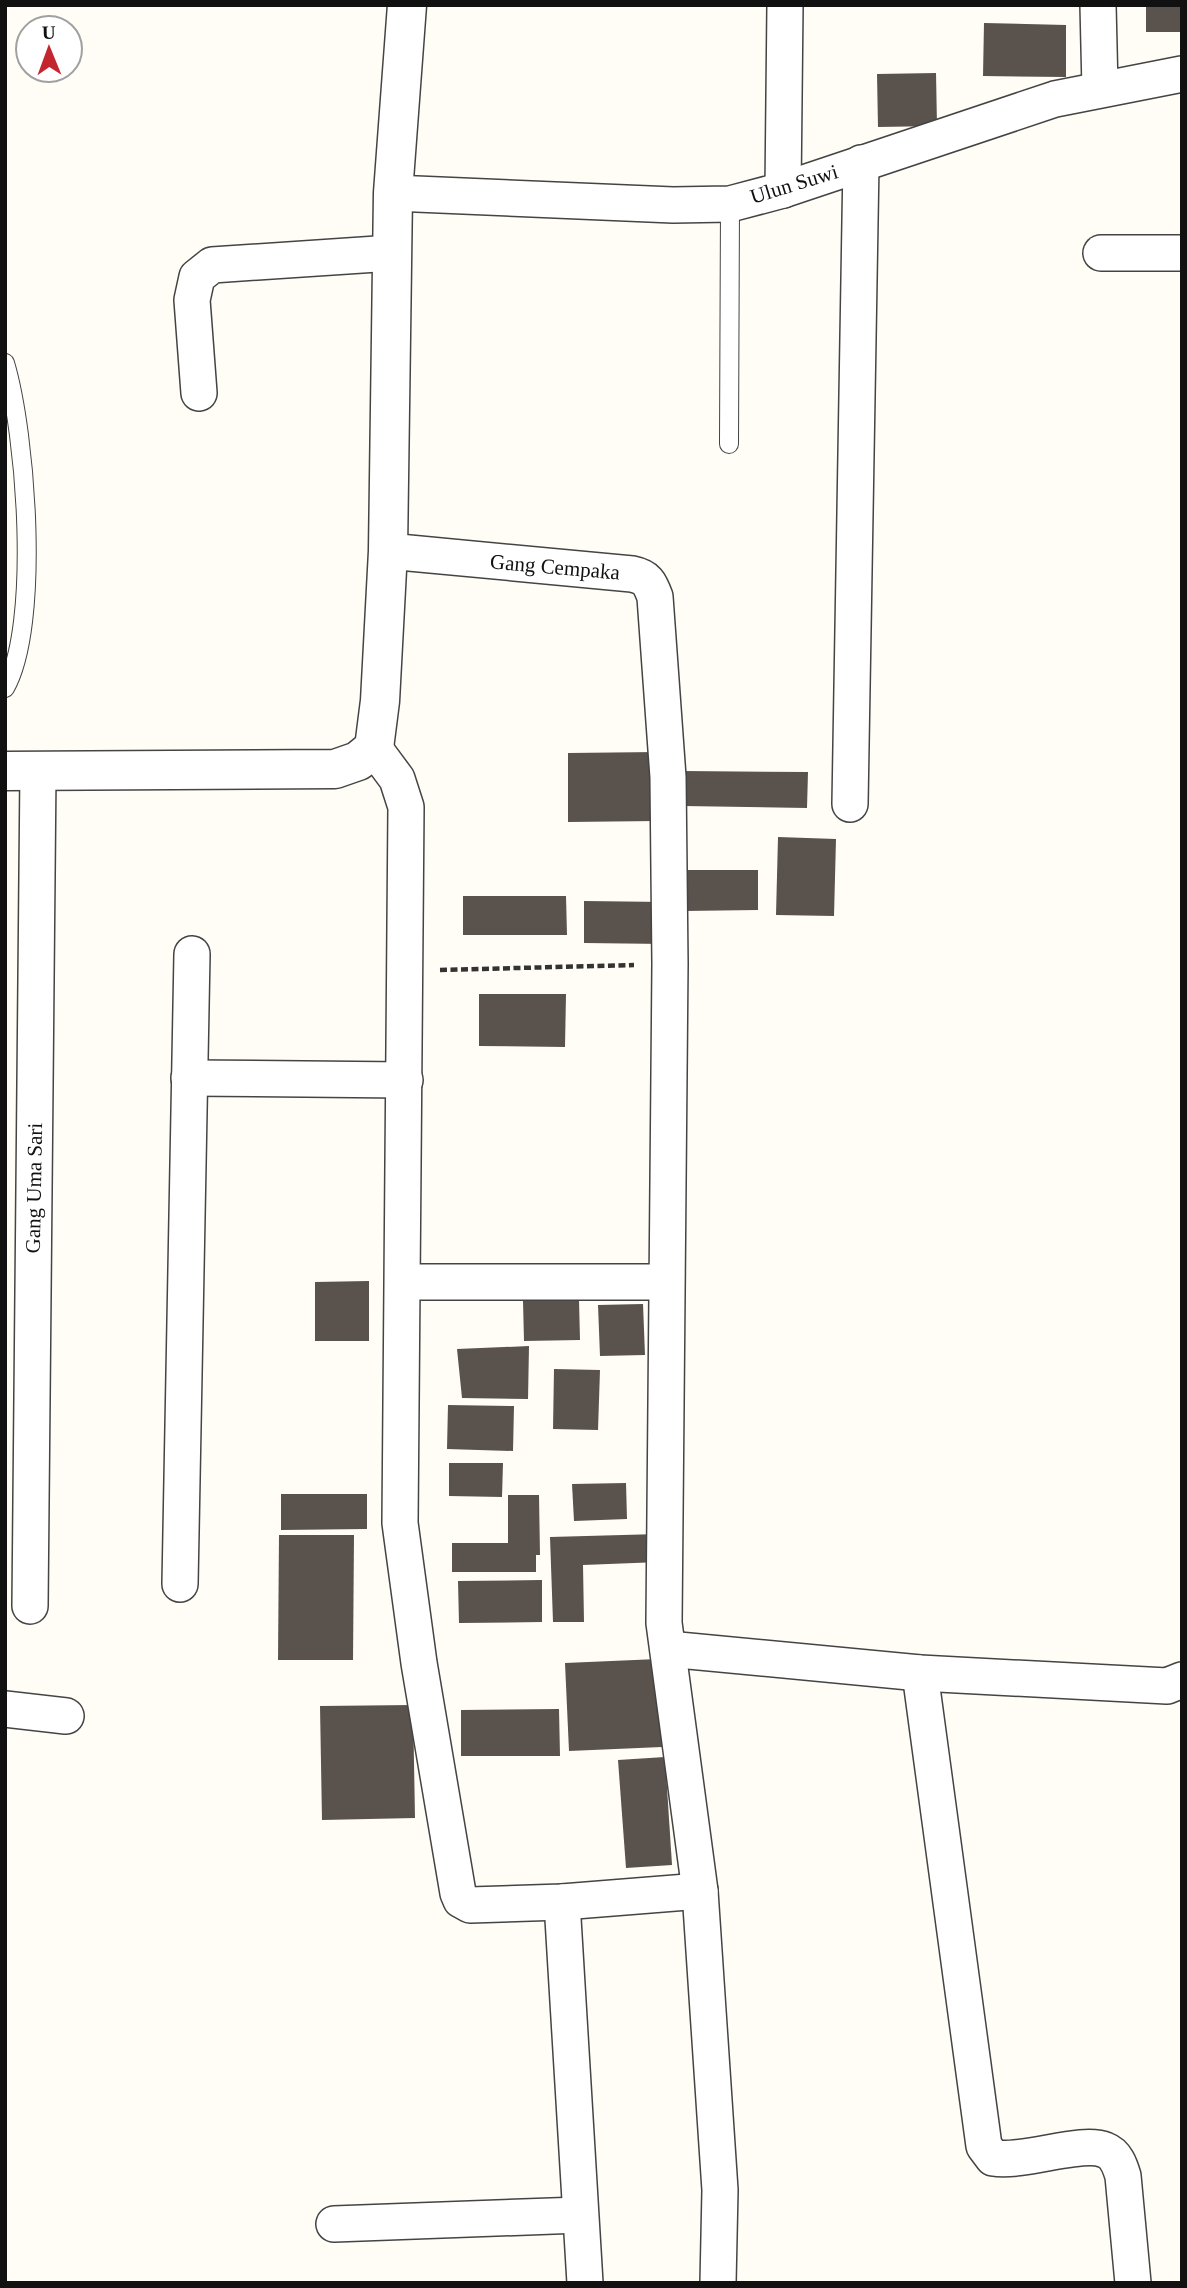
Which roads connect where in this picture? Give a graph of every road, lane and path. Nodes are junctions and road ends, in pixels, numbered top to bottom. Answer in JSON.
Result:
{"nodes":[{"id":1,"x":407,"y":5,"type":"edge"},
{"id":2,"x":785,"y":5,"type":"edge"},
{"id":3,"x":1098,"y":5,"type":"edge"},
{"id":4,"x":1182,"y":74,"type":"edge"},
{"id":5,"x":1100,"y":89,"type":"junction"},
{"id":6,"x":861,"y":163,"type":"junction"},
{"id":7,"x":783,"y":190,"type":"junction"},
{"id":8,"x":393,"y":193,"type":"junction"},
{"id":9,"x":730,"y":204,"type":"junction"},
{"id":10,"x":392,"y":253,"type":"junction"},
{"id":11,"x":1101,"y":253,"type":"dead end"},
{"id":12,"x":1182,"y":253,"type":"edge"},
{"id":13,"x":5,"y":363,"type":"edge"},
{"id":14,"x":200,"y":393,"type":"dead end"},
{"id":15,"x":729,"y":444,"type":"dead end"},
{"id":16,"x":388,"y":551,"type":"junction"},
{"id":17,"x":5,"y":688,"type":"edge"},
{"id":18,"x":374,"y":748,"type":"junction"},
{"id":19,"x":22,"y":771,"type":"edge"},
{"id":20,"x":850,"y":804,"type":"dead end"},
{"id":21,"x":192,"y":954,"type":"dead end"},
{"id":22,"x":670,"y":964,"type":"junction"},
{"id":23,"x":406,"y":971,"type":"junction"},
{"id":24,"x":189,"y":1078,"type":"junction"},
{"id":25,"x":405,"y":1080,"type":"junction"},
{"id":26,"x":402,"y":1282,"type":"junction"},
{"id":27,"x":665,"y":1282,"type":"junction"},
{"id":28,"x":180,"y":1584,"type":"dead end"},
{"id":29,"x":30,"y":1606,"type":"dead end"},
{"id":30,"x":668,"y":1648,"type":"junction"},
{"id":31,"x":920,"y":1673,"type":"junction"},
{"id":32,"x":1182,"y":1680,"type":"edge"},
{"id":33,"x":5,"y":1709,"type":"edge"},
{"id":34,"x":66,"y":1716,"type":"dead end"},
{"id":35,"x":700,"y":1891,"type":"junction"},
{"id":36,"x":562,"y":1902,"type":"junction"},
{"id":37,"x":580,"y":2216,"type":"junction"},
{"id":38,"x":334,"y":2224,"type":"dead end"},
{"id":39,"x":585,"y":2283,"type":"edge"},
{"id":40,"x":718,"y":2283,"type":"edge"},
{"id":41,"x":1133,"y":2283,"type":"edge"}],
"edges":[{"from":1,"to":8,"type":"street"},
{"from":2,"to":7,"type":"street"},
{"from":3,"to":5,"type":"street"},
{"from":4,"to":5,"type":"street","name":"Ulun Suwi"},
{"from":5,"to":6,"type":"street","name":"Ulun Suwi"},
{"from":6,"to":7,"type":"street","name":"Ulun Suwi"},
{"from":6,"to":20,"type":"street"},
{"from":7,"to":9,"type":"street","name":"Ulun Suwi"},
{"from":8,"to":9,"type":"street","name":"Ulun Suwi"},
{"from":8,"to":10,"type":"street"},
{"from":9,"to":15,"type":"lane"},
{"from":10,"to":14,"type":"street"},
{"from":10,"to":16,"type":"street"},
{"from":11,"to":12,"type":"street"},
{"from":13,"to":17,"type":"lane"},
{"from":16,"to":18,"type":"street"},
{"from":16,"to":22,"type":"street","name":"Gang Cempaka"},
{"from":18,"to":19,"type":"street"},
{"from":18,"to":23,"type":"street"},
{"from":19,"to":29,"type":"street","name":"Gang Uma Sari"},
{"from":21,"to":24,"type":"street"},
{"from":22,"to":23,"type":"path"},
{"from":22,"to":27,"type":"street"},
{"from":23,"to":25,"type":"street"},
{"from":24,"to":25,"type":"street"},
{"from":24,"to":28,"type":"street"},
{"from":25,"to":26,"type":"street"},
{"from":26,"to":27,"type":"street"},
{"from":26,"to":36,"type":"street"},
{"from":27,"to":30,"type":"street"},
{"from":30,"to":31,"type":"street"},
{"from":30,"to":35,"type":"street"},
{"from":31,"to":32,"type":"street"},
{"from":31,"to":41,"type":"street"},
{"from":33,"to":34,"type":"street"},
{"from":35,"to":36,"type":"street"},
{"from":35,"to":40,"type":"street"},
{"from":36,"to":37,"type":"street"},
{"from":37,"to":38,"type":"street"},
{"from":37,"to":39,"type":"street"}]}
